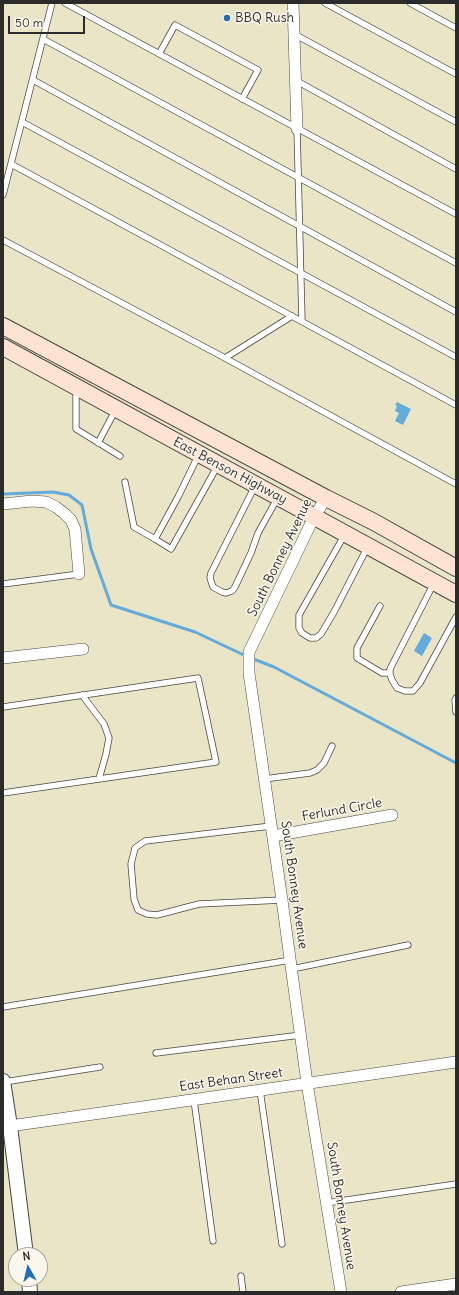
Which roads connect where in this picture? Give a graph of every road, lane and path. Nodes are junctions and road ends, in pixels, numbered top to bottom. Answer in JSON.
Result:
{"nodes":[{"id":1,"x":52,"y":3,"type":"edge"},
{"id":2,"x":64,"y":3,"type":"edge"},
{"id":3,"x":293,"y":3,"type":"edge"},
{"id":4,"x":325,"y":3,"type":"edge"},
{"id":5,"x":410,"y":3,"type":"edge"},
{"id":6,"x":456,"y":28,"type":"edge"},
{"id":7,"x":294,"y":34,"type":"junction"},
{"id":8,"x":43,"y":39,"type":"junction"},
{"id":9,"x":159,"y":54,"type":"junction"},
{"id":10,"x":456,"y":74,"type":"edge"},
{"id":11,"x":33,"y":80,"type":"junction"},
{"id":12,"x":295,"y":80,"type":"junction"},
{"id":13,"x":242,"y":99,"type":"junction"},
{"id":14,"x":22,"y":122,"type":"junction"},
{"id":15,"x":456,"y":122,"type":"edge"},
{"id":16,"x":297,"y":129,"type":"junction"},
{"id":17,"x":11,"y":164,"type":"junction"},
{"id":18,"x":456,"y":169,"type":"edge"},
{"id":19,"x":299,"y":178,"type":"junction"},
{"id":20,"x":3,"y":195,"type":"edge"},
{"id":21,"x":456,"y":214,"type":"edge"},
{"id":22,"x":300,"y":225,"type":"junction"},
{"id":23,"x":3,"y":240,"type":"edge"},
{"id":24,"x":456,"y":264,"type":"edge"},
{"id":25,"x":301,"y":272,"type":"junction"},
{"id":26,"x":456,"y":312,"type":"edge"},
{"id":27,"x":292,"y":316,"type":"junction"},
{"id":28,"x":302,"y":322,"type":"junction"},
{"id":29,"x":3,"y":326,"type":"edge"},
{"id":30,"x":4,"y":350,"type":"edge"},
{"id":31,"x":456,"y":357,"type":"edge"},
{"id":32,"x":225,"y":358,"type":"junction"},
{"id":33,"x":76,"y":387,"type":"junction"},
{"id":34,"x":456,"y":405,"type":"edge"},
{"id":35,"x":116,"y":409,"type":"junction"},
{"id":36,"x":98,"y":443,"type":"junction"},
{"id":37,"x":199,"y":454,"type":"junction"},
{"id":38,"x":120,"y":456,"type":"dead end"},
{"id":39,"x":218,"y":464,"type":"junction"},
{"id":40,"x":125,"y":482,"type":"dead end"},
{"id":41,"x":456,"y":484,"type":"edge"},
{"id":42,"x":256,"y":485,"type":"junction"},
{"id":43,"x":278,"y":497,"type":"junction"},
{"id":44,"x":326,"y":498,"type":"junction"},
{"id":45,"x":3,"y":504,"type":"edge"},
{"id":46,"x":314,"y":517,"type":"junction"},
{"id":47,"x":345,"y":533,"type":"junction"},
{"id":48,"x":155,"y":539,"type":"junction"},
{"id":49,"x":368,"y":546,"type":"junction"},
{"id":50,"x":456,"y":568,"type":"edge"},
{"id":51,"x":80,"y":574,"type":"joint"},
{"id":52,"x":435,"y":582,"type":"junction"},
{"id":53,"x":3,"y":584,"type":"edge"},
{"id":54,"x":456,"y":594,"type":"edge"},
{"id":55,"x":380,"y":606,"type":"dead end"},
{"id":56,"x":456,"y":617,"type":"edge"},
{"id":57,"x":83,"y":649,"type":"dead end"},
{"id":58,"x":3,"y":658,"type":"edge"},
{"id":59,"x":390,"y":673,"type":"junction"},
{"id":60,"x":82,"y":695,"type":"junction"},
{"id":61,"x":456,"y":698,"type":"edge"},
{"id":62,"x":3,"y":707,"type":"edge"},
{"id":63,"x":456,"y":712,"type":"edge"},
{"id":64,"x":332,"y":746,"type":"dead end"},
{"id":65,"x":99,"y":779,"type":"junction"},
{"id":66,"x":264,"y":779,"type":"junction"},
{"id":67,"x":3,"y":792,"type":"edge"},
{"id":68,"x":392,"y":815,"type":"dead end"},
{"id":69,"x":272,"y":831,"type":"junction"},
{"id":70,"x":282,"y":900,"type":"junction"},
{"id":71,"x":408,"y":945,"type":"dead end"},
{"id":72,"x":291,"y":965,"type":"junction"},
{"id":73,"x":3,"y":1007,"type":"edge"},
{"id":74,"x":302,"y":1035,"type":"junction"},
{"id":75,"x":156,"y":1053,"type":"dead end"},
{"id":76,"x":456,"y":1062,"type":"edge"},
{"id":77,"x":100,"y":1068,"type":"dead end"},
{"id":78,"x":3,"y":1082,"type":"edge"},
{"id":79,"x":307,"y":1083,"type":"junction"},
{"id":80,"x":260,"y":1090,"type":"junction"},
{"id":81,"x":194,"y":1100,"type":"junction"},
{"id":82,"x":10,"y":1126,"type":"junction"},
{"id":83,"x":456,"y":1184,"type":"edge"},
{"id":84,"x":326,"y":1203,"type":"junction"},
{"id":85,"x":213,"y":1241,"type":"dead end"},
{"id":86,"x":282,"y":1244,"type":"dead end"},
{"id":87,"x":25,"y":1247,"type":"edge"},
{"id":88,"x":241,"y":1276,"type":"dead end"},
{"id":89,"x":456,"y":1284,"type":"edge"},
{"id":90,"x":243,"y":1292,"type":"edge"},
{"id":91,"x":341,"y":1292,"type":"edge"},
{"id":92,"x":401,"y":1292,"type":"edge"}],
"edges":[{"from":1,"to":8,"type":"lane"},
{"from":2,"to":9,"type":"lane"},
{"from":3,"to":7,"type":"street"},
{"from":4,"to":10,"type":"lane"},
{"from":5,"to":6,"type":"lane"},
{"from":7,"to":12,"type":"street"},
{"from":7,"to":15,"type":"lane"},
{"from":8,"to":11,"type":"lane"},
{"from":8,"to":19,"type":"lane"},
{"from":9,"to":13,"type":"lane"},
{"from":9,"to":13,"type":"lane"},
{"from":11,"to":14,"type":"lane"},
{"from":11,"to":22,"type":"lane"},
{"from":12,"to":16,"type":"street"},
{"from":12,"to":18,"type":"lane"},
{"from":13,"to":16,"type":"lane"},
{"from":14,"to":17,"type":"lane"},
{"from":14,"to":25,"type":"lane"},
{"from":16,"to":19,"type":"lane"},
{"from":16,"to":21,"type":"lane"},
{"from":17,"to":20,"type":"lane"},
{"from":17,"to":27,"type":"lane"},
{"from":19,"to":22,"type":"lane"},
{"from":19,"to":24,"type":"lane"},
{"from":22,"to":25,"type":"lane"},
{"from":22,"to":26,"type":"lane"},
{"from":23,"to":32,"type":"lane"},
{"from":25,"to":28,"type":"lane"},
{"from":25,"to":31,"type":"lane"},
{"from":27,"to":28,"type":"lane"},
{"from":27,"to":32,"type":"lane"},
{"from":28,"to":34,"type":"lane"},
{"from":29,"to":44,"type":"main road","name":"East Benson Highway"},
{"from":30,"to":33,"type":"main road","name":"East Benson Highway"},
{"from":32,"to":41,"type":"lane"},
{"from":33,"to":35,"type":"main road","name":"East Benson Highway"},
{"from":33,"to":36,"type":"lane"},
{"from":35,"to":36,"type":"lane"},
{"from":35,"to":37,"type":"main road","name":"East Benson Highway"},
{"from":36,"to":38,"type":"lane"},
{"from":37,"to":39,"type":"main road","name":"East Benson Highway"},
{"from":37,"to":48,"type":"lane"},
{"from":39,"to":42,"type":"main road","name":"East Benson Highway"},
{"from":39,"to":48,"type":"lane"},
{"from":40,"to":48,"type":"lane"},
{"from":42,"to":43,"type":"main road","name":"East Benson Highway"},
{"from":42,"to":43,"type":"lane"},
{"from":43,"to":46,"type":"main road","name":"East Benson Highway"},
{"from":44,"to":46,"type":"street","name":"South Bonney Avenue"},
{"from":44,"to":50,"type":"main road","name":"East Benson Highway"},
{"from":45,"to":51,"type":"street"},
{"from":46,"to":47,"type":"main road","name":"East Benson Highway"},
{"from":46,"to":66,"type":"street","name":"South Bonney Avenue"},
{"from":47,"to":49,"type":"main road","name":"East Benson Highway"},
{"from":47,"to":49,"type":"lane"},
{"from":49,"to":52,"type":"main road","name":"East Benson Highway"},
{"from":51,"to":53,"type":"lane"},
{"from":52,"to":54,"type":"main road","name":"East Benson Highway"},
{"from":52,"to":59,"type":"lane"},
{"from":55,"to":59,"type":"lane"},
{"from":56,"to":59,"type":"lane"},
{"from":57,"to":58,"type":"street"},
{"from":60,"to":62,"type":"lane"},
{"from":60,"to":65,"type":"lane"},
{"from":60,"to":65,"type":"lane"},
{"from":61,"to":63,"type":"lane"},
{"from":64,"to":66,"type":"lane"},
{"from":65,"to":67,"type":"lane"},
{"from":66,"to":69,"type":"street","name":"South Bonney Avenue"},
{"from":68,"to":69,"type":"street","name":"Ferlund Circle"},
{"from":69,"to":70,"type":"street","name":"South Bonney Avenue"},
{"from":69,"to":70,"type":"lane"},
{"from":70,"to":72,"type":"street","name":"South Bonney Avenue"},
{"from":71,"to":72,"type":"lane"},
{"from":72,"to":73,"type":"lane"},
{"from":72,"to":74,"type":"street","name":"South Bonney Avenue"},
{"from":74,"to":75,"type":"lane"},
{"from":74,"to":79,"type":"street","name":"South Bonney Avenue"},
{"from":76,"to":79,"type":"street","name":"East Behan Street"},
{"from":77,"to":78,"type":"lane"},
{"from":78,"to":82,"type":"street"},
{"from":79,"to":80,"type":"street","name":"East Behan Street"},
{"from":79,"to":84,"type":"street","name":"South Bonney Avenue"},
{"from":80,"to":81,"type":"street","name":"East Behan Street"},
{"from":80,"to":86,"type":"lane"},
{"from":81,"to":82,"type":"street","name":"East Behan Street"},
{"from":81,"to":85,"type":"lane"},
{"from":82,"to":87,"type":"street"},
{"from":83,"to":84,"type":"lane"},
{"from":84,"to":91,"type":"street","name":"South Bonney Avenue"},
{"from":88,"to":90,"type":"lane"},
{"from":89,"to":92,"type":"street"}]}
